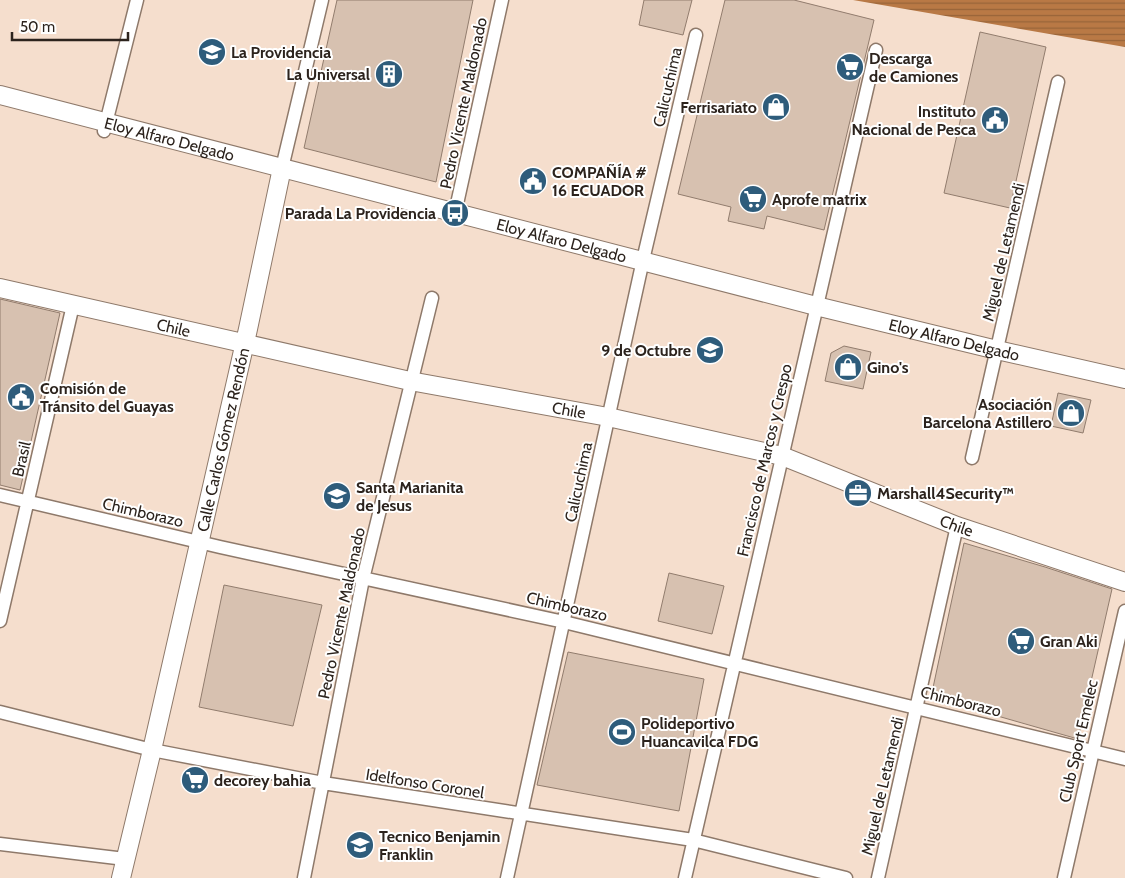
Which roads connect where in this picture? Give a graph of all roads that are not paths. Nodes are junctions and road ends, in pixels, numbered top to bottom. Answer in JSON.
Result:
{"nodes":[{"id":1,"x":137,"y":0,"type":"edge"},
{"id":2,"x":322,"y":0,"type":"edge"},
{"id":3,"x":502,"y":0,"type":"edge"},
{"id":4,"x":696,"y":35,"type":"dead end"},
{"id":5,"x":876,"y":50,"type":"dead end"},
{"id":6,"x":1058,"y":82,"type":"dead end"},
{"id":7,"x":0,"y":95,"type":"edge"},
{"id":8,"x":105,"y":127,"type":"junction"},
{"id":9,"x":282,"y":168,"type":"junction"},
{"id":10,"x":456,"y":213,"type":"junction"},
{"id":11,"x":643,"y":260,"type":"junction"},
{"id":12,"x":0,"y":288,"type":"edge"},
{"id":13,"x":432,"y":298,"type":"dead end"},
{"id":14,"x":73,"y":305,"type":"junction"},
{"id":15,"x":816,"y":306,"type":"junction"},
{"id":16,"x":244,"y":342,"type":"junction"},
{"id":17,"x":997,"y":350,"type":"junction"},
{"id":18,"x":410,"y":380,"type":"junction"},
{"id":19,"x":1125,"y":380,"type":"edge"},
{"id":20,"x":608,"y":417,"type":"junction"},
{"id":21,"x":782,"y":456,"type":"junction"},
{"id":22,"x":972,"y":458,"type":"dead end"},
{"id":23,"x":0,"y":495,"type":"edge"},
{"id":24,"x":28,"y":501,"type":"junction"},
{"id":25,"x":957,"y":526,"type":"junction"},
{"id":26,"x":198,"y":542,"type":"junction"},
{"id":27,"x":363,"y":579,"type":"junction"},
{"id":28,"x":1125,"y":582,"type":"edge"},
{"id":29,"x":1125,"y":611,"type":"edge"},
{"id":30,"x":0,"y":621,"type":"edge"},
{"id":31,"x":564,"y":622,"type":"junction"},
{"id":32,"x":734,"y":663,"type":"junction"},
{"id":33,"x":916,"y":707,"type":"junction"},
{"id":34,"x":0,"y":712,"type":"edge"},
{"id":35,"x":152,"y":750,"type":"junction"},
{"id":36,"x":1093,"y":751,"type":"junction"},
{"id":37,"x":1125,"y":759,"type":"edge"},
{"id":38,"x":323,"y":783,"type":"junction"},
{"id":39,"x":522,"y":814,"type":"junction"},
{"id":40,"x":693,"y":840,"type":"junction"},
{"id":41,"x":0,"y":844,"type":"edge"},
{"id":42,"x":126,"y":859,"type":"junction"},
{"id":43,"x":121,"y":878,"type":"edge"},
{"id":44,"x":304,"y":878,"type":"edge"},
{"id":45,"x":508,"y":878,"type":"edge"},
{"id":46,"x":685,"y":878,"type":"edge"},
{"id":47,"x":846,"y":878,"type":"edge"},
{"id":48,"x":878,"y":878,"type":"edge"},
{"id":49,"x":1064,"y":878,"type":"edge"}],
"edges":[{"from":1,"to":8,"type":"street"},
{"from":2,"to":9,"type":"street","name":"Calle Carlos Gómez Rendón"},
{"from":3,"to":10,"type":"street","name":"Pedro Vicente Maldonado"},
{"from":4,"to":11,"type":"street","name":"Calicuchima"},
{"from":5,"to":15,"type":"street","name":"Francisco de Marcos y Crespo"},
{"from":6,"to":17,"type":"street","name":"Miguel de Letamendi"},
{"from":7,"to":8,"type":"main road","name":"Eloy Alfaro Delgado"},
{"from":8,"to":9,"type":"main road","name":"Eloy Alfaro Delgado"},
{"from":9,"to":10,"type":"main road","name":"Eloy Alfaro Delgado"},
{"from":9,"to":16,"type":"main road","name":"Calle Carlos Gómez Rendón"},
{"from":10,"to":11,"type":"main road","name":"Eloy Alfaro Delgado"},
{"from":11,"to":15,"type":"main road","name":"Eloy Alfaro Delgado"},
{"from":11,"to":20,"type":"street","name":"Calicuchima"},
{"from":12,"to":14,"type":"main road","name":"Chile"},
{"from":13,"to":18,"type":"street","name":"Pedro Vicente Maldonado"},
{"from":14,"to":16,"type":"main road","name":"Chile"},
{"from":14,"to":24,"type":"street","name":"Brasil"},
{"from":15,"to":17,"type":"main road","name":"Eloy Alfaro Delgado"},
{"from":15,"to":21,"type":"street","name":"Francisco de Marcos y Crespo"},
{"from":16,"to":18,"type":"main road","name":"Chile"},
{"from":16,"to":26,"type":"main road","name":"Calle Carlos Gómez Rendón"},
{"from":17,"to":19,"type":"main road","name":"Eloy Alfaro Delgado"},
{"from":17,"to":22,"type":"street","name":"Miguel de Letamendi"},
{"from":18,"to":20,"type":"main road","name":"Chile"},
{"from":18,"to":27,"type":"street","name":"Pedro Vicente Maldonado"},
{"from":20,"to":21,"type":"main road","name":"Chile"},
{"from":20,"to":31,"type":"street","name":"Calicuchima"},
{"from":21,"to":25,"type":"main road","name":"Chile"},
{"from":21,"to":32,"type":"street","name":"Francisco de Marcos y Crespo"},
{"from":23,"to":24,"type":"street","name":"Chimborazo"},
{"from":24,"to":26,"type":"street","name":"Chimborazo"},
{"from":24,"to":30,"type":"street","name":"Brasil"},
{"from":25,"to":28,"type":"main road","name":"Chile"},
{"from":25,"to":33,"type":"street","name":"Miguel de Letamendi"},
{"from":26,"to":27,"type":"street","name":"Chimborazo"},
{"from":26,"to":35,"type":"main road","name":"Calle Carlos Gómez Rendón"},
{"from":27,"to":31,"type":"street","name":"Chimborazo"},
{"from":27,"to":38,"type":"street","name":"Pedro Vicente Maldonado"},
{"from":29,"to":36,"type":"street","name":"Club Sport Emelec"},
{"from":31,"to":32,"type":"street","name":"Chimborazo"},
{"from":31,"to":39,"type":"street","name":"Calicuchima"},
{"from":32,"to":33,"type":"street","name":"Chimborazo"},
{"from":32,"to":40,"type":"street","name":"Francisco de Marcos y Crespo"},
{"from":33,"to":36,"type":"street","name":"Chimborazo"},
{"from":33,"to":48,"type":"street","name":"Miguel de Letamendi"},
{"from":34,"to":35,"type":"street","name":"Idelfonso Coronel"},
{"from":35,"to":38,"type":"street","name":"Idelfonso Coronel"},
{"from":35,"to":42,"type":"main road","name":"Calle Carlos Gómez Rendón"},
{"from":36,"to":37,"type":"street","name":"Chimborazo"},
{"from":36,"to":49,"type":"street","name":"Club Sport Emelec"},
{"from":38,"to":39,"type":"street","name":"Idelfonso Coronel"},
{"from":38,"to":44,"type":"street","name":"Pedro Vicente Maldonado"},
{"from":39,"to":40,"type":"street","name":"Idelfonso Coronel"},
{"from":39,"to":45,"type":"street","name":"Calicuchima"},
{"from":40,"to":46,"type":"street","name":"Francisco de Marcos y Crespo"},
{"from":40,"to":47,"type":"street","name":"Idelfonso Coronel"},
{"from":41,"to":42,"type":"street"},
{"from":42,"to":43,"type":"main road","name":"Calle Carlos Gómez Rendón"}]}
